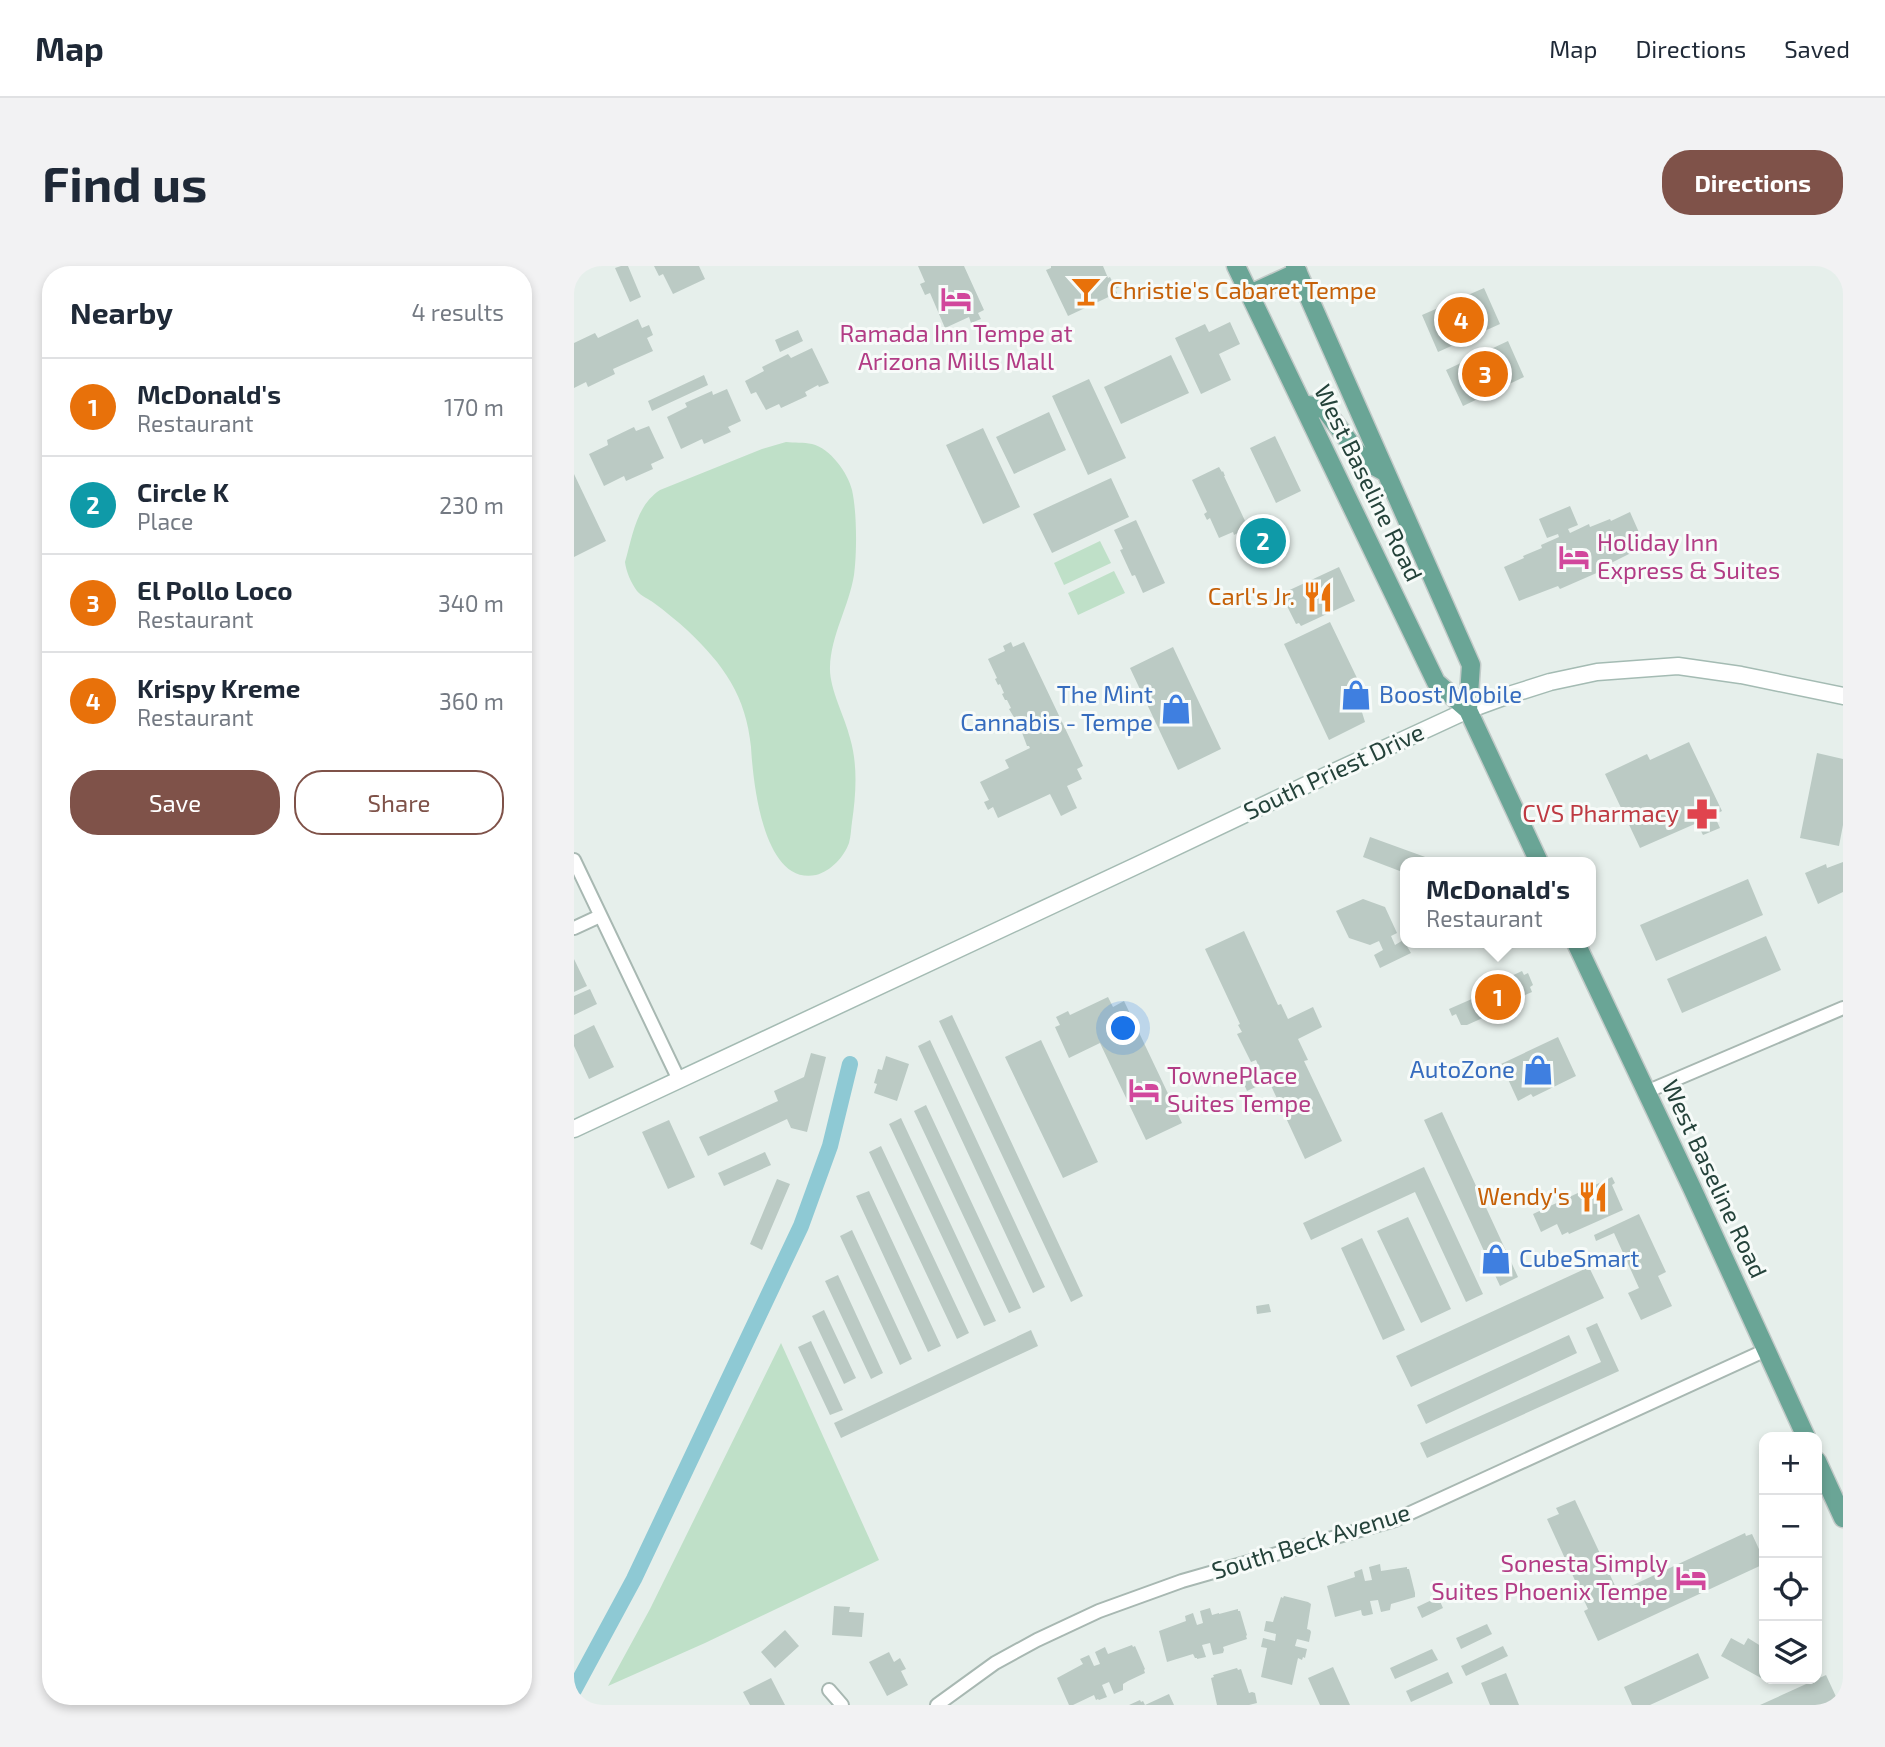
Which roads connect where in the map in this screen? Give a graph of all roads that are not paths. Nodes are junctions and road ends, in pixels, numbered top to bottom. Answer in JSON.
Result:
{"nodes":[{"id":1,"x":1237,"y":266,"type":"edge"},
{"id":2,"x":1296,"y":269,"type":"edge"},
{"id":3,"x":1250,"y":294,"type":"junction"},
{"id":4,"x":1303,"y":404,"type":"junction"},
{"id":5,"x":1385,"y":472,"type":"junction"},
{"id":6,"x":1843,"y":696,"type":"edge"},
{"id":7,"x":1468,"y":710,"type":"junction"},
{"id":8,"x":1537,"y":857,"type":"edge"},
{"id":9,"x":574,"y":860,"type":"edge"},
{"id":10,"x":600,"y":916,"type":"junction"},
{"id":11,"x":574,"y":928,"type":"edge"},
{"id":12,"x":1578,"y":948,"type":"edge"},
{"id":13,"x":1843,"y":1008,"type":"edge"},
{"id":14,"x":679,"y":1080,"type":"junction"},
{"id":15,"x":1646,"y":1092,"type":"junction"},
{"id":16,"x":574,"y":1129,"type":"edge"},
{"id":17,"x":1766,"y":1350,"type":"junction"},
{"id":18,"x":1804,"y":1432,"type":"edge"},
{"id":19,"x":1822,"y":1472,"type":"edge"},
{"id":20,"x":1843,"y":1518,"type":"edge"},
{"id":21,"x":829,"y":1690,"type":"dead end"},
{"id":22,"x":842,"y":1705,"type":"edge"},
{"id":23,"x":937,"y":1705,"type":"edge"}],
"edges":[{"from":1,"to":3,"type":"main road","name":"West Baseline Road"},
{"from":2,"to":3,"type":"main road"},
{"from":2,"to":5,"type":"main road","name":"West Baseline Road"},
{"from":3,"to":4,"type":"main road","name":"West Baseline Road"},
{"from":4,"to":5,"type":"main road"},
{"from":4,"to":7,"type":"main road","name":"West Baseline Road"},
{"from":5,"to":7,"type":"main road","name":"West Baseline Road"},
{"from":6,"to":7,"type":"street","name":"South Priest Drive"},
{"from":7,"to":8,"type":"main road","name":"West Baseline Road"},
{"from":7,"to":14,"type":"street","name":"South Priest Drive"},
{"from":9,"to":10,"type":"street"},
{"from":10,"to":11,"type":"street"},
{"from":10,"to":14,"type":"street"},
{"from":12,"to":15,"type":"main road","name":"West Baseline Road"},
{"from":13,"to":15,"type":"street"},
{"from":14,"to":16,"type":"street","name":"South Priest Drive"},
{"from":15,"to":17,"type":"main road","name":"West Baseline Road"},
{"from":17,"to":18,"type":"main road","name":"West Baseline Road"},
{"from":17,"to":23,"type":"street","name":"South Beck Avenue"},
{"from":19,"to":20,"type":"main road"},
{"from":21,"to":22,"type":"street"}]}
